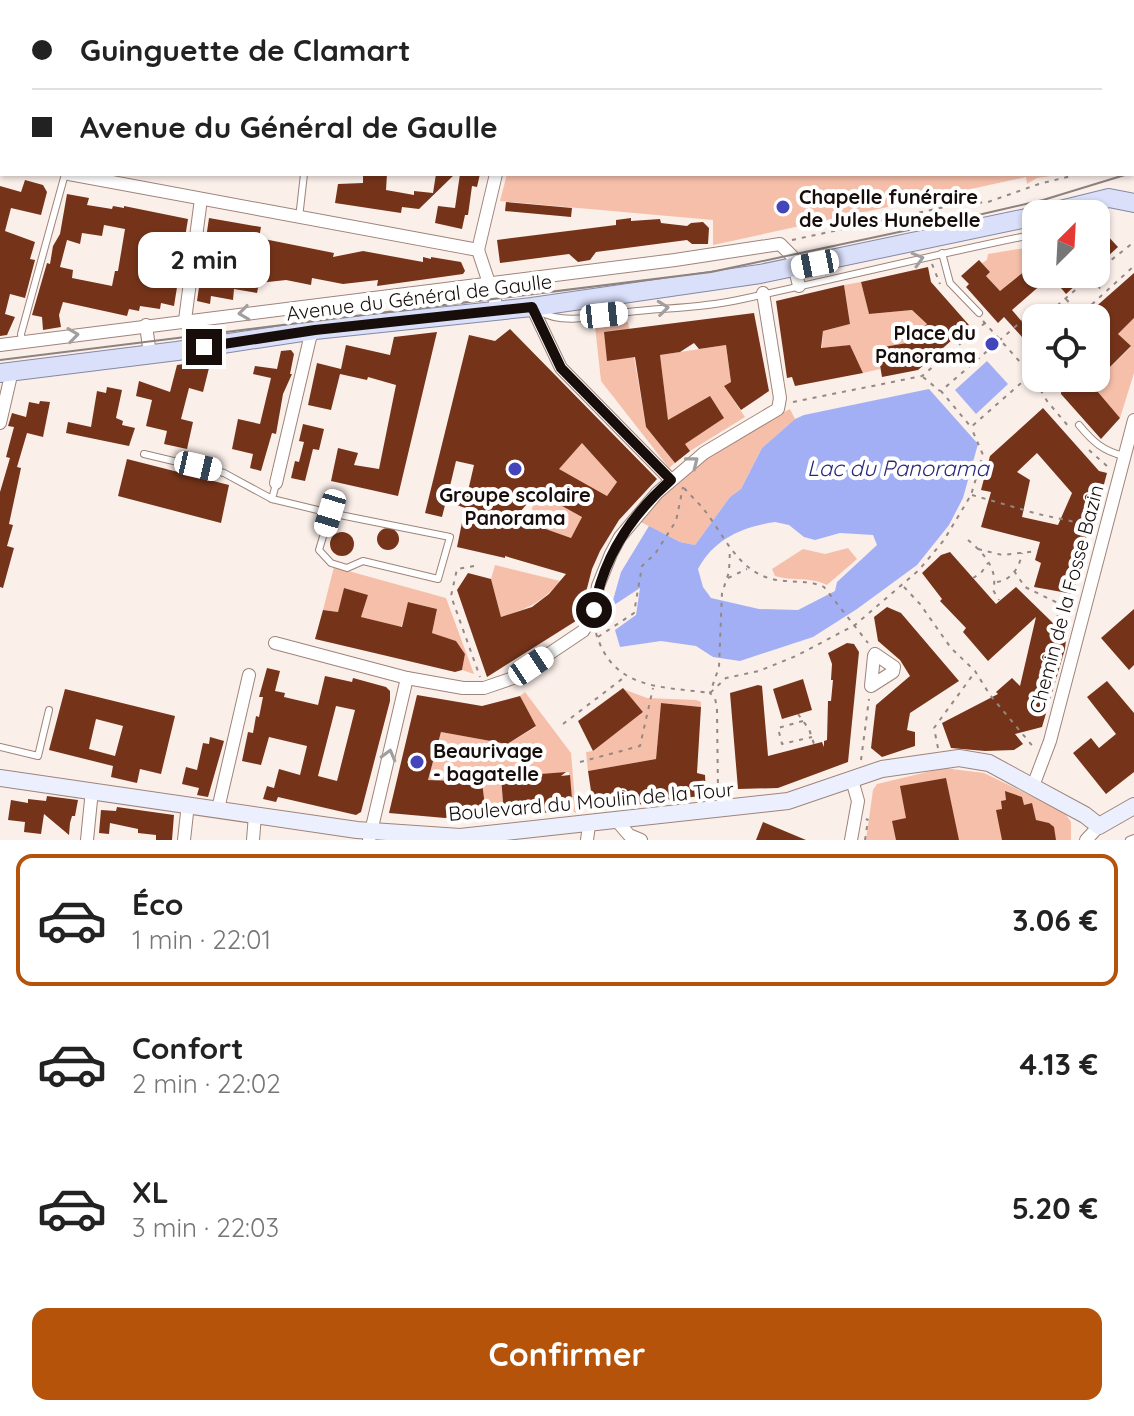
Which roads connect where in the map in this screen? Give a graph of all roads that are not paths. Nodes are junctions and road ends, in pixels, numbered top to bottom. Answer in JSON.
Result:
{"nodes":[{"id":1,"x":66,"y":176,"type":"edge"},
{"id":2,"x":78,"y":176,"type":"edge"},
{"id":3,"x":304,"y":176,"type":"edge"},
{"id":4,"x":496,"y":176,"type":"edge"},
{"id":5,"x":201,"y":199,"type":"junction"},
{"id":6,"x":1104,"y":200,"type":"edge"},
{"id":7,"x":1133,"y":203,"type":"edge"},
{"id":8,"x":299,"y":218,"type":"junction"},
{"id":9,"x":1022,"y":220,"type":"edge"},
{"id":10,"x":1022,"y":237,"type":"edge"},
{"id":11,"x":478,"y":250,"type":"junction"},
{"id":12,"x":942,"y":253,"type":"junction"},
{"id":13,"x":797,"y":277,"type":"junction"},
{"id":14,"x":488,"y":283,"type":"junction"},
{"id":15,"x":763,"y":293,"type":"junction"},
{"id":16,"x":532,"y":307,"type":"junction"},
{"id":17,"x":498,"y":310,"type":"junction"},
{"id":18,"x":977,"y":316,"type":"road end"},
{"id":19,"x":185,"y":320,"type":"junction"},
{"id":20,"x":146,"y":325,"type":"junction"},
{"id":21,"x":315,"y":330,"type":"junction"},
{"id":22,"x":22,"y":343,"type":"junction"},
{"id":23,"x":0,"y":345,"type":"edge"},
{"id":24,"x":150,"y":355,"type":"junction"},
{"id":25,"x":6,"y":372,"type":"edge"},
{"id":26,"x":1134,"y":420,"type":"edge"},
{"id":27,"x":0,"y":423,"type":"edge"},
{"id":28,"x":1079,"y":425,"type":"dead end"},
{"id":29,"x":144,"y":454,"type":"dead end"},
{"id":30,"x":1124,"y":456,"type":"junction"},
{"id":31,"x":276,"y":483,"type":"joint"},
{"id":32,"x":677,"y":483,"type":"junction"},
{"id":33,"x":272,"y":499,"type":"junction"},
{"id":34,"x":330,"y":513,"type":"junction"},
{"id":35,"x":275,"y":643,"type":"dead end"},
{"id":36,"x":249,"y":675,"type":"dead end"},
{"id":37,"x":407,"y":678,"type":"junction"},
{"id":38,"x":871,"y":686,"type":"joint"},
{"id":39,"x":49,"y":710,"type":"dead end"},
{"id":40,"x":0,"y":747,"type":"edge"},
{"id":41,"x":0,"y":778,"type":"edge"},
{"id":42,"x":856,"y":778,"type":"junction"},
{"id":43,"x":1033,"y":786,"type":"junction"},
{"id":44,"x":92,"y":790,"type":"junction"},
{"id":45,"x":188,"y":804,"type":"junction"},
{"id":46,"x":1134,"y":806,"type":"edge"},
{"id":47,"x":218,"y":809,"type":"junction"},
{"id":48,"x":255,"y":815,"type":"junction"},
{"id":49,"x":617,"y":821,"type":"junction"},
{"id":50,"x":1099,"y":826,"type":"junction"},
{"id":51,"x":588,"y":832,"type":"edge"},
{"id":52,"x":370,"y":835,"type":"edge"},
{"id":53,"x":87,"y":840,"type":"edge"},
{"id":54,"x":184,"y":840,"type":"edge"},
{"id":55,"x":253,"y":840,"type":"edge"},
{"id":56,"x":641,"y":840,"type":"edge"},
{"id":57,"x":851,"y":840,"type":"edge"},
{"id":58,"x":1086,"y":840,"type":"edge"}],
"edges":[{"from":1,"to":22,"type":"lane"},
{"from":2,"to":5,"type":"street"},
{"from":3,"to":8,"type":"lane"},
{"from":4,"to":11,"type":"street"},
{"from":5,"to":8,"type":"street"},
{"from":5,"to":19,"type":"street"},
{"from":6,"to":7,"type":"main road"},
{"from":8,"to":11,"type":"street"},
{"from":9,"to":13,"type":"main road","name":"Avenue du Général de Gaulle"},
{"from":10,"to":12,"type":"lane"},
{"from":11,"to":14,"type":"street"},
{"from":13,"to":12,"type":"lane","one_way":true},
{"from":12,"to":18,"type":"lane"},
{"from":13,"to":14,"type":"street","name":"Avenue du Général de Gaulle"},
{"from":13,"to":15,"type":"lane"},
{"from":13,"to":16,"type":"main road","name":"Avenue du Général de Gaulle"},
{"from":14,"to":17,"type":"street"},
{"from":14,"to":19,"type":"street","name":"Avenue du Général de Gaulle","one_way":true},
{"from":16,"to":15,"type":"lane","one_way":true},
{"from":32,"to":15,"type":"street","one_way":true},
{"from":16,"to":17,"type":"main road","name":"Avenue du Général de Gaulle"},
{"from":16,"to":32,"type":"street"},
{"from":17,"to":21,"type":"main road","name":"Avenue du Général de Gaulle"},
{"from":19,"to":20,"type":"street","name":"Avenue du Général de Gaulle"},
{"from":22,"to":20,"type":"street","name":"Avenue du Général de Gaulle","one_way":true},
{"from":20,"to":24,"type":"street"},
{"from":21,"to":24,"type":"main road","name":"Avenue du Général de Gaulle"},
{"from":21,"to":31,"type":"street"},
{"from":22,"to":23,"type":"street","name":"Avenue du Général de Gaulle"},
{"from":24,"to":25,"type":"main road","name":"Avenue du Général de Gaulle"},
{"from":25,"to":27,"type":"street"},
{"from":26,"to":30,"type":"street","name":"Chemin de la Fosse Bazin"},
{"from":28,"to":30,"type":"lane"},
{"from":29,"to":33,"type":"lane"},
{"from":30,"to":43,"type":"street","name":"Chemin de la Fosse Bazin"},
{"from":31,"to":33,"type":"lane"},
{"from":32,"to":37,"type":"street"},
{"from":33,"to":34,"type":"lane"},
{"from":34,"to":34,"type":"lane"},
{"from":35,"to":37,"type":"street"},
{"from":36,"to":47,"type":"street"},
{"from":52,"to":37,"type":"street","one_way":true},
{"from":38,"to":38,"type":"street"},
{"from":39,"to":40,"type":"lane"},
{"from":41,"to":44,"type":"street","name":"Boulevard du Moulin de la Tour"},
{"from":42,"to":43,"type":"street","name":"Boulevard du Moulin de la Tour"},
{"from":42,"to":49,"type":"street","name":"Boulevard du Moulin de la Tour"},
{"from":42,"to":57,"type":"street"},
{"from":43,"to":50,"type":"street","name":"Boulevard du Moulin de la Tour"},
{"from":44,"to":45,"type":"street","name":"Boulevard du Moulin de la Tour"},
{"from":44,"to":53,"type":"street"},
{"from":45,"to":47,"type":"street","name":"Boulevard du Moulin de la Tour"},
{"from":45,"to":54,"type":"street"},
{"from":46,"to":50,"type":"street"},
{"from":47,"to":48,"type":"street","name":"Boulevard du Moulin de la Tour"},
{"from":48,"to":52,"type":"street","name":"Boulevard du Moulin de la Tour"},
{"from":48,"to":55,"type":"street"},
{"from":49,"to":51,"type":"street","name":"Boulevard du Moulin de la Tour"},
{"from":49,"to":56,"type":"street"},
{"from":50,"to":58,"type":"street"},
{"from":51,"to":52,"type":"street","name":"Boulevard du Moulin de la Tour"}]}
